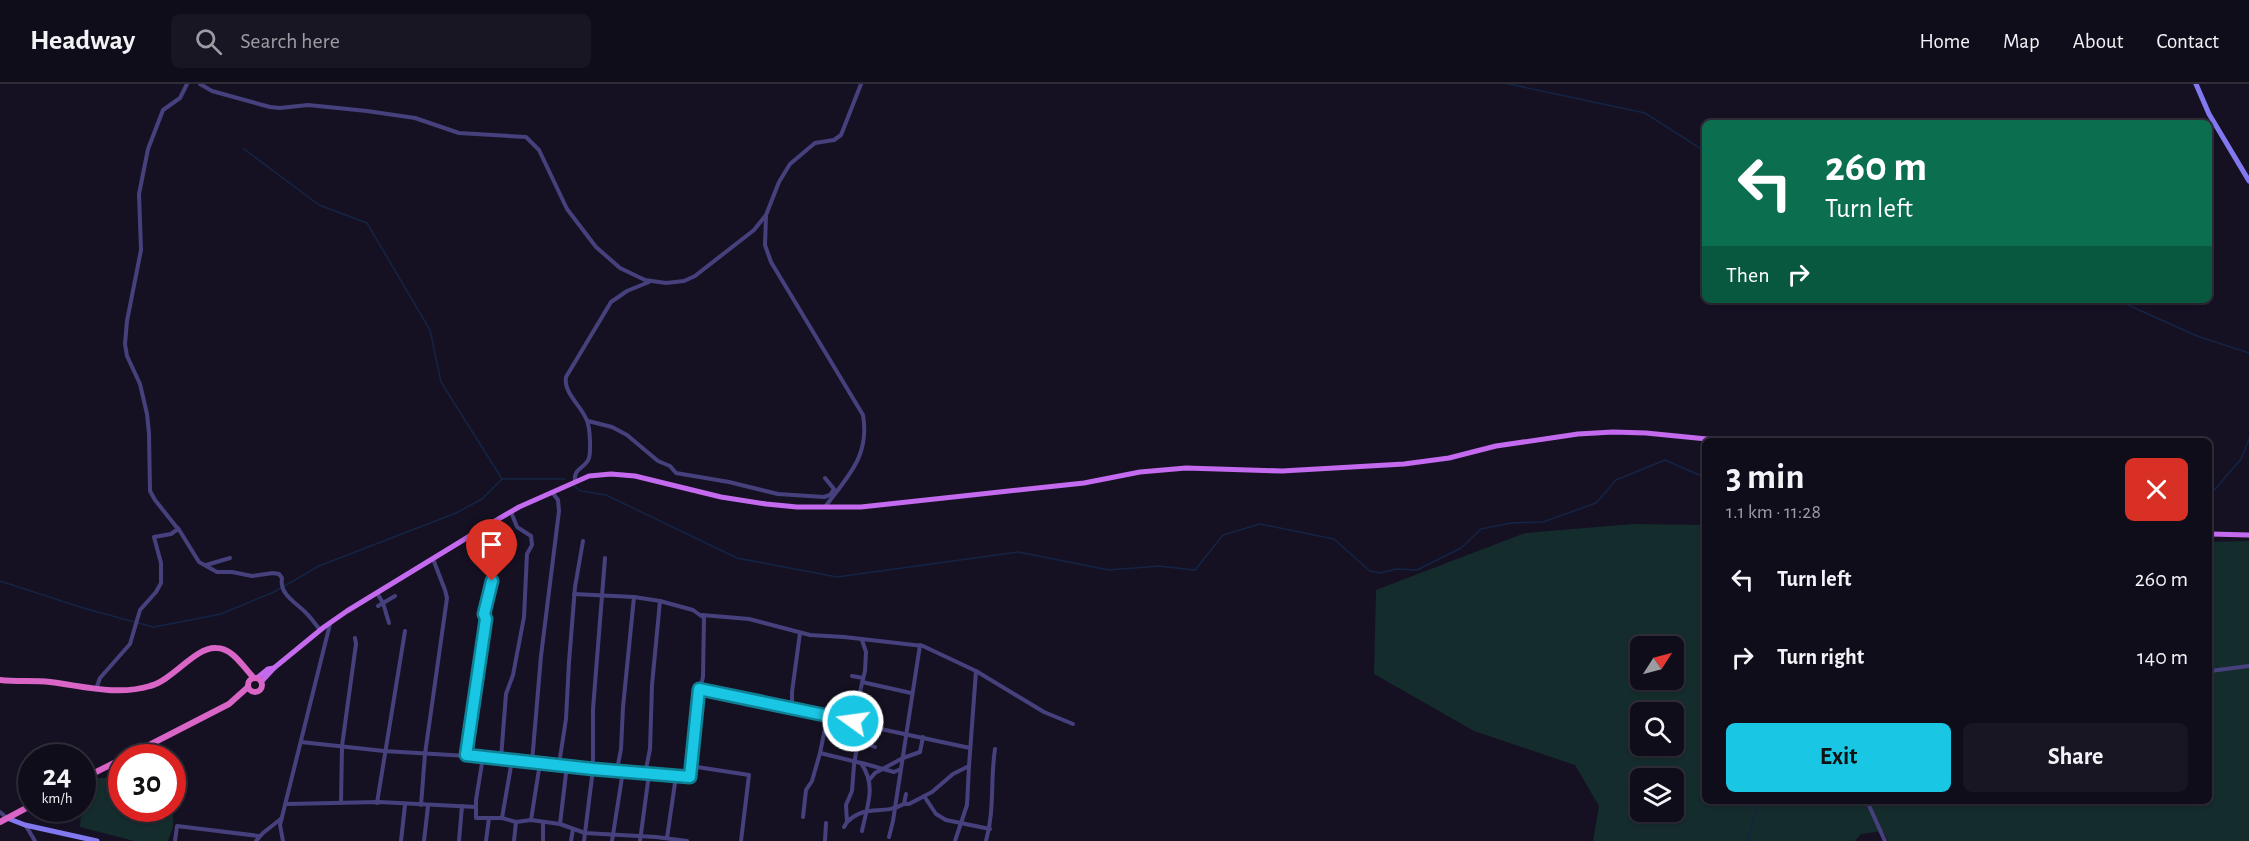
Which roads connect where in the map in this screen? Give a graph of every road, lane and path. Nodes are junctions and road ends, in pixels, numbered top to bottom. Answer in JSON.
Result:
{"nodes":[{"id":1,"x":187,"y":84,"type":"edge"},
{"id":2,"x":200,"y":84,"type":"edge"},
{"id":3,"x":861,"y":84,"type":"edge"},
{"id":4,"x":2196,"y":84,"type":"edge"},
{"id":5,"x":2249,"y":181,"type":"edge"},
{"id":6,"x":766,"y":215,"type":"junction"},
{"id":7,"x":650,"y":282,"type":"junction"},
{"id":8,"x":588,"y":421,"type":"junction"},
{"id":9,"x":1702,"y":439,"type":"edge"},
{"id":10,"x":825,"y":478,"type":"dead end"},
{"id":11,"x":575,"y":481,"type":"junction"},
{"id":12,"x":552,"y":491,"type":"junction"},
{"id":13,"x":825,"y":507,"type":"junction"},
{"id":14,"x":511,"y":512,"type":"junction"},
{"id":15,"x":177,"y":526,"type":"junction"},
{"id":16,"x":2212,"y":534,"type":"edge"},
{"id":17,"x":2249,"y":535,"type":"edge"},
{"id":18,"x":583,"y":542,"type":"dead end"},
{"id":19,"x":230,"y":558,"type":"dead end"},
{"id":20,"x":605,"y":558,"type":"dead end"},
{"id":21,"x":433,"y":559,"type":"junction"},
{"id":22,"x":206,"y":565,"type":"junction"},
{"id":23,"x":492,"y":581,"type":"dead end"},
{"id":24,"x":377,"y":593,"type":"junction"},
{"id":25,"x":574,"y":594,"type":"junction"},
{"id":26,"x":395,"y":596,"type":"dead end"},
{"id":27,"x":602,"y":596,"type":"junction"},
{"id":28,"x":634,"y":597,"type":"junction"},
{"id":29,"x":660,"y":602,"type":"junction"},
{"id":30,"x":383,"y":603,"type":"junction"},
{"id":31,"x":378,"y":606,"type":"dead end"},
{"id":32,"x":702,"y":615,"type":"junction"},
{"id":33,"x":330,"y":623,"type":"junction"},
{"id":34,"x":389,"y":623,"type":"dead end"},
{"id":35,"x":320,"y":630,"type":"junction"},
{"id":36,"x":405,"y":631,"type":"dead end"},
{"id":37,"x":800,"y":633,"type":"junction"},
{"id":38,"x":355,"y":638,"type":"dead end"},
{"id":39,"x":862,"y":640,"type":"junction"},
{"id":40,"x":920,"y":645,"type":"junction"},
{"id":41,"x":2249,"y":666,"type":"edge"},
{"id":42,"x":976,"y":670,"type":"junction"},
{"id":43,"x":2212,"y":671,"type":"edge"},
{"id":44,"x":852,"y":676,"type":"dead end"},
{"id":45,"x":863,"y":680,"type":"junction"},
{"id":46,"x":1,"y":682,"type":"edge"},
{"id":47,"x":253,"y":683,"type":"junction"},
{"id":48,"x":96,"y":689,"type":"junction"},
{"id":49,"x":699,"y":689,"type":"junction"},
{"id":50,"x":911,"y":693,"type":"junction"},
{"id":51,"x":792,"y":709,"type":"junction"},
{"id":52,"x":828,"y":714,"type":"junction"},
{"id":53,"x":853,"y":721,"type":"junction"},
{"id":54,"x":861,"y":722,"type":"junction"},
{"id":55,"x":1073,"y":724,"type":"dead end"},
{"id":56,"x":876,"y":728,"type":"junction"},
{"id":57,"x":907,"y":734,"type":"junction"},
{"id":58,"x":923,"y":737,"type":"junction"},
{"id":59,"x":858,"y":740,"type":"junction"},
{"id":60,"x":301,"y":742,"type":"junction"},
{"id":61,"x":150,"y":744,"type":"edge"},
{"id":62,"x":342,"y":746,"type":"junction"},
{"id":63,"x":874,"y":747,"type":"dead end"},
{"id":64,"x":970,"y":748,"type":"junction"},
{"id":65,"x":995,"y":749,"type":"dead end"},
{"id":66,"x":384,"y":751,"type":"junction"},
{"id":67,"x":820,"y":753,"type":"junction"},
{"id":68,"x":425,"y":754,"type":"junction"},
{"id":69,"x":466,"y":755,"type":"junction"},
{"id":70,"x":483,"y":757,"type":"junction"},
{"id":71,"x":501,"y":758,"type":"junction"},
{"id":72,"x":903,"y":758,"type":"junction"},
{"id":73,"x":512,"y":760,"type":"junction"},
{"id":74,"x":856,"y":761,"type":"junction"},
{"id":75,"x":532,"y":762,"type":"junction"},
{"id":76,"x":540,"y":763,"type":"junction"},
{"id":77,"x":861,"y":763,"type":"junction"},
{"id":78,"x":559,"y":764,"type":"junction"},
{"id":79,"x":567,"y":765,"type":"junction"},
{"id":80,"x":969,"y":766,"type":"junction"},
{"id":81,"x":593,"y":769,"type":"junction"},
{"id":82,"x":883,"y":769,"type":"junction"},
{"id":83,"x":901,"y":769,"type":"junction"},
{"id":84,"x":617,"y":770,"type":"junction"},
{"id":85,"x":623,"y":771,"type":"junction"},
{"id":86,"x":691,"y":771,"type":"junction"},
{"id":87,"x":647,"y":774,"type":"junction"},
{"id":88,"x":676,"y":776,"type":"junction"},
{"id":89,"x":870,"y":779,"type":"junction"},
{"id":90,"x":906,"y":794,"type":"dead end"},
{"id":91,"x":924,"y":796,"type":"junction"},
{"id":92,"x":377,"y":802,"type":"junction"},
{"id":93,"x":341,"y":803,"type":"junction"},
{"id":94,"x":286,"y":804,"type":"junction"},
{"id":95,"x":405,"y":804,"type":"junction"},
{"id":96,"x":904,"y":804,"type":"junction"},
{"id":97,"x":1868,"y":804,"type":"edge"},
{"id":98,"x":421,"y":805,"type":"junction"},
{"id":99,"x":428,"y":806,"type":"junction"},
{"id":100,"x":462,"y":807,"type":"junction"},
{"id":101,"x":476,"y":807,"type":"junction"},
{"id":102,"x":866,"y":810,"type":"junction"},
{"id":103,"x":894,"y":810,"type":"junction"},
{"id":104,"x":0,"y":812,"type":"edge"},
{"id":105,"x":18,"y":812,"type":"edge"},
{"id":106,"x":803,"y":817,"type":"dead end"},
{"id":107,"x":7,"y":818,"type":"junction"},
{"id":108,"x":283,"y":818,"type":"junction"},
{"id":109,"x":489,"y":818,"type":"junction"},
{"id":110,"x":502,"y":818,"type":"junction"},
{"id":111,"x":531,"y":820,"type":"junction"},
{"id":112,"x":0,"y":822,"type":"edge"},
{"id":113,"x":516,"y":822,"type":"junction"},
{"id":114,"x":543,"y":822,"type":"junction"},
{"id":115,"x":826,"y":823,"type":"dead end"},
{"id":116,"x":560,"y":824,"type":"junction"},
{"id":117,"x":961,"y":824,"type":"junction"},
{"id":118,"x":25,"y":825,"type":"junction"},
{"id":119,"x":573,"y":829,"type":"junction"},
{"id":120,"x":990,"y":829,"type":"junction"},
{"id":121,"x":862,"y":831,"type":"dead end"},
{"id":122,"x":585,"y":833,"type":"junction"},
{"id":123,"x":612,"y":835,"type":"junction"},
{"id":124,"x":259,"y":836,"type":"junction"},
{"id":125,"x":889,"y":837,"type":"dead end"},
{"id":126,"x":667,"y":838,"type":"junction"},
{"id":127,"x":640,"y":839,"type":"edge"},
{"id":128,"x":35,"y":841,"type":"edge"},
{"id":129,"x":97,"y":841,"type":"edge"},
{"id":130,"x":175,"y":841,"type":"edge"},
{"id":131,"x":256,"y":841,"type":"edge"},
{"id":132,"x":283,"y":841,"type":"edge"},
{"id":133,"x":401,"y":841,"type":"edge"},
{"id":134,"x":424,"y":841,"type":"edge"},
{"id":135,"x":459,"y":841,"type":"edge"},
{"id":136,"x":486,"y":841,"type":"edge"},
{"id":137,"x":514,"y":841,"type":"edge"},
{"id":138,"x":543,"y":841,"type":"edge"},
{"id":139,"x":571,"y":841,"type":"edge"},
{"id":140,"x":584,"y":841,"type":"edge"},
{"id":141,"x":612,"y":841,"type":"edge"},
{"id":142,"x":686,"y":841,"type":"edge"},
{"id":143,"x":741,"y":841,"type":"edge"},
{"id":144,"x":825,"y":841,"type":"edge"},
{"id":145,"x":955,"y":841,"type":"edge"},
{"id":146,"x":986,"y":841,"type":"edge"},
{"id":147,"x":1885,"y":841,"type":"edge"}],
"edges":[{"from":1,"to":15,"type":"street"},
{"from":2,"to":7,"type":"street"},
{"from":3,"to":6,"type":"street"},
{"from":4,"to":5,"type":"main road"},
{"from":6,"to":7,"type":"street"},
{"from":6,"to":13,"type":"street"},
{"from":7,"to":8,"type":"street"},
{"from":8,"to":10,"type":"street"},
{"from":8,"to":11,"type":"street"},
{"from":9,"to":13,"type":"main road"},
{"from":11,"to":12,"type":"main road"},
{"from":11,"to":13,"type":"main road"},
{"from":12,"to":14,"type":"main road"},
{"from":12,"to":75,"type":"street"},
{"from":14,"to":21,"type":"main road"},
{"from":14,"to":71,"type":"street"},
{"from":15,"to":22,"type":"street"},
{"from":15,"to":48,"type":"street"},
{"from":16,"to":17,"type":"main road"},
{"from":18,"to":25,"type":"street"},
{"from":19,"to":22,"type":"street"},
{"from":20,"to":27,"type":"street"},
{"from":21,"to":24,"type":"main road"},
{"from":21,"to":68,"type":"street"},
{"from":22,"to":35,"type":"street"},
{"from":23,"to":69,"type":"street"},
{"from":24,"to":30,"type":"street"},
{"from":24,"to":33,"type":"main road"},
{"from":25,"to":27,"type":"street"},
{"from":25,"to":78,"type":"street"},
{"from":26,"to":30,"type":"street"},
{"from":27,"to":28,"type":"street"},
{"from":27,"to":81,"type":"street"},
{"from":28,"to":29,"type":"street"},
{"from":28,"to":84,"type":"street"},
{"from":29,"to":32,"type":"street"},
{"from":29,"to":87,"type":"street"},
{"from":30,"to":31,"type":"street"},
{"from":30,"to":34,"type":"street"},
{"from":32,"to":37,"type":"street"},
{"from":32,"to":49,"type":"street"},
{"from":33,"to":35,"type":"main road"},
{"from":33,"to":60,"type":"street"},
{"from":35,"to":47,"type":"main road"},
{"from":36,"to":66,"type":"street"},
{"from":37,"to":39,"type":"street"},
{"from":37,"to":51,"type":"street"},
{"from":38,"to":62,"type":"street"},
{"from":39,"to":40,"type":"street"},
{"from":39,"to":45,"type":"street"},
{"from":40,"to":42,"type":"street"},
{"from":40,"to":50,"type":"street"},
{"from":41,"to":43,"type":"street"},
{"from":42,"to":55,"type":"street"},
{"from":42,"to":64,"type":"street"},
{"from":44,"to":45,"type":"street"},
{"from":45,"to":50,"type":"street"},
{"from":45,"to":53,"type":"street"},
{"from":46,"to":48,"type":"highway"},
{"from":47,"to":48,"type":"highway"},
{"from":47,"to":61,"type":"highway"},
{"from":49,"to":51,"type":"street"},
{"from":49,"to":86,"type":"street"},
{"from":50,"to":57,"type":"street"},
{"from":51,"to":52,"type":"street"},
{"from":52,"to":53,"type":"street"},
{"from":52,"to":67,"type":"street"},
{"from":53,"to":54,"type":"street"},
{"from":54,"to":56,"type":"street"},
{"from":54,"to":59,"type":"street"},
{"from":56,"to":57,"type":"street"},
{"from":56,"to":59,"type":"street"},
{"from":57,"to":58,"type":"street"},
{"from":57,"to":72,"type":"street"},
{"from":58,"to":64,"type":"street"},
{"from":58,"to":72,"type":"street"},
{"from":59,"to":63,"type":"street"},
{"from":59,"to":74,"type":"street"},
{"from":60,"to":62,"type":"street"},
{"from":60,"to":94,"type":"street"},
{"from":62,"to":66,"type":"street"},
{"from":62,"to":93,"type":"street"},
{"from":64,"to":80,"type":"street"},
{"from":65,"to":120,"type":"street"},
{"from":66,"to":68,"type":"street"},
{"from":66,"to":92,"type":"street"},
{"from":67,"to":74,"type":"street"},
{"from":67,"to":106,"type":"street"},
{"from":68,"to":69,"type":"street"},
{"from":68,"to":98,"type":"street"},
{"from":69,"to":70,"type":"street"},
{"from":70,"to":71,"type":"street"},
{"from":70,"to":101,"type":"street"},
{"from":71,"to":73,"type":"street"},
{"from":72,"to":82,"type":"street"},
{"from":72,"to":83,"type":"street"},
{"from":73,"to":75,"type":"street"},
{"from":73,"to":110,"type":"street"},
{"from":74,"to":77,"type":"street"},
{"from":74,"to":102,"type":"street"},
{"from":75,"to":76,"type":"street"},
{"from":76,"to":78,"type":"street"},
{"from":76,"to":111,"type":"street"},
{"from":77,"to":82,"type":"street"},
{"from":77,"to":89,"type":"street"},
{"from":78,"to":79,"type":"street"},
{"from":79,"to":81,"type":"street"},
{"from":79,"to":116,"type":"street"},
{"from":80,"to":91,"type":"street"},
{"from":80,"to":117,"type":"street"},
{"from":81,"to":84,"type":"street"},
{"from":81,"to":122,"type":"street"},
{"from":82,"to":83,"type":"street"},
{"from":82,"to":89,"type":"street"},
{"from":83,"to":103,"type":"street"},
{"from":84,"to":85,"type":"street"},
{"from":85,"to":87,"type":"street"},
{"from":85,"to":123,"type":"street"},
{"from":86,"to":88,"type":"street"},
{"from":86,"to":143,"type":"street"},
{"from":87,"to":88,"type":"street"},
{"from":87,"to":127,"type":"street"},
{"from":88,"to":126,"type":"street"},
{"from":89,"to":102,"type":"street"},
{"from":90,"to":96,"type":"street"},
{"from":91,"to":96,"type":"street"},
{"from":91,"to":117,"type":"street"},
{"from":92,"to":93,"type":"street"},
{"from":92,"to":95,"type":"street"},
{"from":93,"to":94,"type":"street"},
{"from":94,"to":108,"type":"street"},
{"from":95,"to":98,"type":"street"},
{"from":95,"to":133,"type":"street"},
{"from":96,"to":103,"type":"street"},
{"from":97,"to":147,"type":"street"},
{"from":98,"to":99,"type":"street"},
{"from":99,"to":100,"type":"street"},
{"from":99,"to":134,"type":"street"},
{"from":100,"to":101,"type":"street"},
{"from":100,"to":135,"type":"street"},
{"from":101,"to":109,"type":"street"},
{"from":102,"to":103,"type":"street"},
{"from":102,"to":121,"type":"street"},
{"from":103,"to":125,"type":"street"},
{"from":104,"to":107,"type":"street"},
{"from":105,"to":107,"type":"highway"},
{"from":107,"to":112,"type":"highway"},
{"from":107,"to":118,"type":"main road"},
{"from":108,"to":124,"type":"street"},
{"from":108,"to":132,"type":"street"},
{"from":109,"to":110,"type":"street"},
{"from":109,"to":136,"type":"street"},
{"from":110,"to":113,"type":"street"},
{"from":111,"to":113,"type":"street"},
{"from":111,"to":114,"type":"street"},
{"from":113,"to":137,"type":"street"},
{"from":114,"to":116,"type":"street"},
{"from":114,"to":138,"type":"street"},
{"from":115,"to":144,"type":"street"},
{"from":116,"to":119,"type":"street"},
{"from":117,"to":120,"type":"street"},
{"from":117,"to":145,"type":"street"},
{"from":118,"to":128,"type":"street"},
{"from":118,"to":129,"type":"main road"},
{"from":119,"to":122,"type":"street"},
{"from":119,"to":139,"type":"street"},
{"from":120,"to":146,"type":"street"},
{"from":122,"to":123,"type":"street"},
{"from":122,"to":140,"type":"street"},
{"from":123,"to":127,"type":"street"},
{"from":123,"to":141,"type":"street"},
{"from":124,"to":130,"type":"street"},
{"from":124,"to":131,"type":"street"},
{"from":126,"to":127,"type":"street"},
{"from":126,"to":142,"type":"street"}]}
